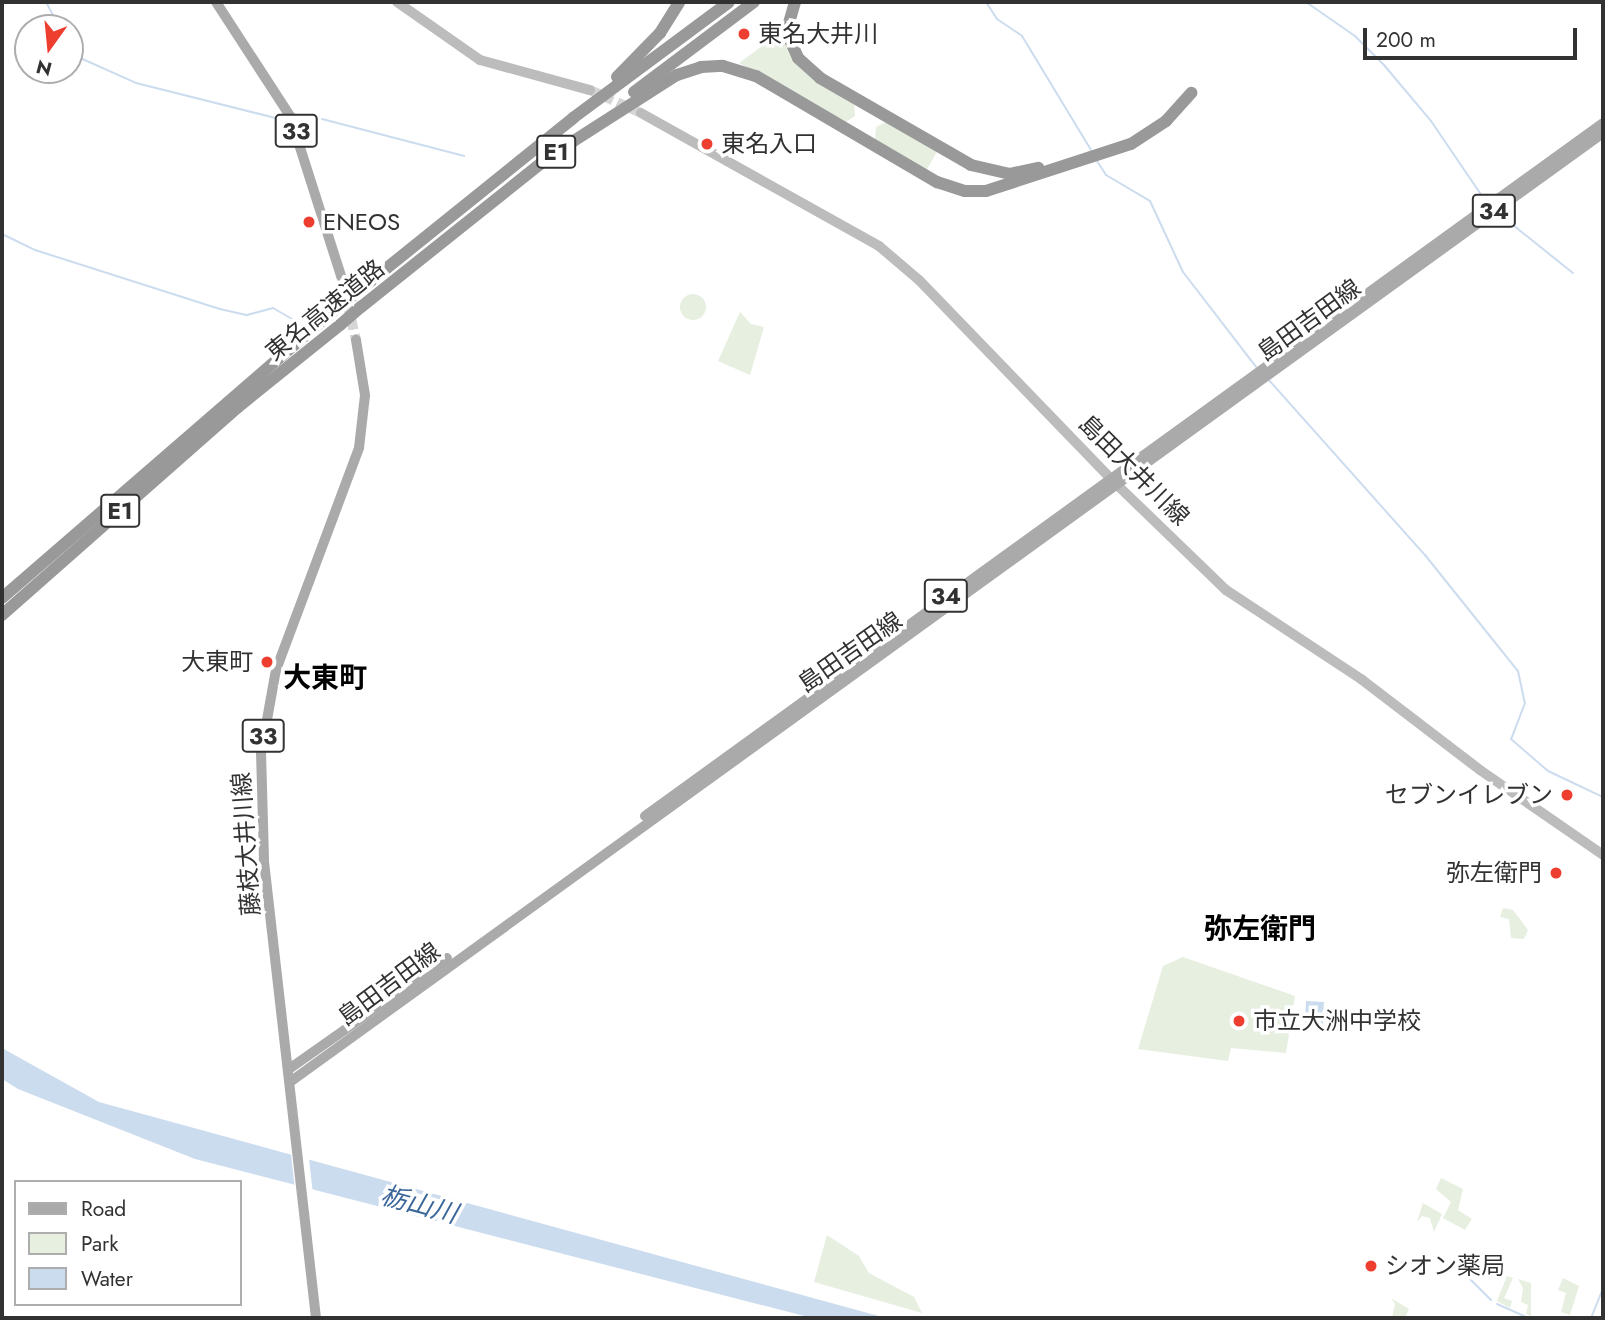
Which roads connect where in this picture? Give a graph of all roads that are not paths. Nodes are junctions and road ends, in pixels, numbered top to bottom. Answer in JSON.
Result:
{"nodes":[{"id":1,"x":216,"y":2,"type":"edge"},
{"id":2,"x":397,"y":2,"type":"edge"},
{"id":3,"x":679,"y":2,"type":"edge"},
{"id":4,"x":729,"y":2,"type":"edge"},
{"id":5,"x":754,"y":2,"type":"edge"},
{"id":6,"x":795,"y":2,"type":"edge"},
{"id":7,"x":590,"y":90,"type":"tunnel mouth"},
{"id":8,"x":641,"y":113,"type":"tunnel mouth"},
{"id":9,"x":573,"y":118,"type":"junction"},
{"id":10,"x":1603,"y":123,"type":"edge"},
{"id":11,"x":1603,"y":133,"type":"edge"},
{"id":12,"x":547,"y":158,"type":"junction"},
{"id":13,"x":341,"y":276,"type":"tunnel mouth"},
{"id":14,"x":356,"y":340,"type":"tunnel mouth"},
{"id":15,"x":1114,"y":482,"type":"junction"},
{"id":16,"x":2,"y":598,"type":"edge"},
{"id":17,"x":2,"y":615,"type":"edge"},
{"id":18,"x":1603,"y":855,"type":"edge"},
{"id":19,"x":289,"y":1069,"type":"junction"},
{"id":20,"x":290,"y":1082,"type":"junction"},
{"id":21,"x":316,"y":1318,"type":"edge"}],
"edges":[{"from":1,"to":13,"type":"main road","number":"33"},
{"from":2,"to":7,"type":"main road"},
{"from":3,"to":9,"type":"highway"},
{"from":4,"to":9,"type":"highway","name":"東名高速道路","number":"E1"},
{"from":5,"to":12,"type":"highway","name":"東名高速道路","number":"E1"},
{"from":6,"to":12,"type":"highway"},
{"from":8,"to":15,"type":"main road","name":"島田大井川線"},
{"from":9,"to":16,"type":"highway","name":"東名高速道路","number":"E1","bridge":true},
{"from":10,"to":15,"type":"main road","name":"島田吉田線","number":"34"},
{"from":11,"to":15,"type":"main road","name":"島田吉田線","number":"34"},
{"from":12,"to":17,"type":"highway","name":"東名高速道路","number":"E1","bridge":true},
{"from":14,"to":19,"type":"main road","name":"藤枝大井川線","number":"33"},
{"from":15,"to":18,"type":"main road","name":"島田大井川線"},
{"from":15,"to":19,"type":"main road","name":"島田吉田線","number":"34"},
{"from":15,"to":20,"type":"main road","name":"島田吉田線","number":"34"},
{"from":19,"to":20,"type":"main road","name":"藤枝大井川線","number":"33"},
{"from":20,"to":21,"type":"main road","name":"藤枝大井川線","number":"33"}]}
